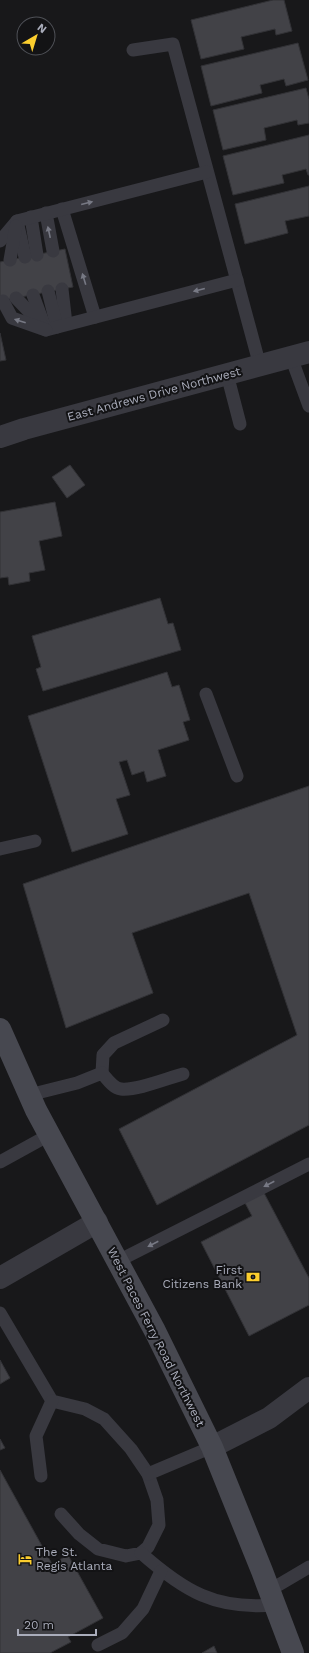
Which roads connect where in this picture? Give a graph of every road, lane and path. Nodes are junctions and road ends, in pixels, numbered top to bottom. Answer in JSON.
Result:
{"nodes":[{"id":1,"x":133,"y":50,"type":"dead end"},
{"id":2,"x":207,"y":172,"type":"junction"},
{"id":3,"x":62,"y":209,"type":"junction"},
{"id":4,"x":46,"y":214,"type":"junction"},
{"id":5,"x":31,"y":217,"type":"junction"},
{"id":6,"x":18,"y":221,"type":"junction"},
{"id":7,"x":0,"y":241,"type":"edge"},
{"id":8,"x":53,"y":251,"type":"dead end"},
{"id":9,"x":10,"y":260,"type":"dead end"},
{"id":10,"x":237,"y":280,"type":"junction"},
{"id":11,"x":62,"y":289,"type":"dead end"},
{"id":12,"x":48,"y":291,"type":"dead end"},
{"id":13,"x":33,"y":295,"type":"dead end"},
{"id":14,"x":9,"y":299,"type":"dead end"},
{"id":15,"x":95,"y":317,"type":"junction"},
{"id":16,"x":56,"y":327,"type":"junction"},
{"id":17,"x":300,"y":355,"type":"edge"},
{"id":18,"x":260,"y":366,"type":"junction"},
{"id":19,"x":227,"y":374,"type":"junction"},
{"id":20,"x":309,"y":406,"type":"edge"},
{"id":21,"x":240,"y":424,"type":"dead end"},
{"id":22,"x":0,"y":437,"type":"edge"},
{"id":23,"x":206,"y":694,"type":"dead end"},
{"id":24,"x":237,"y":776,"type":"dead end"},
{"id":25,"x":35,"y":841,"type":"dead end"},
{"id":26,"x":0,"y":849,"type":"edge"},
{"id":27,"x":163,"y":1020,"type":"dead end"},
{"id":28,"x":0,"y":1029,"type":"edge"},
{"id":29,"x":102,"y":1073,"type":"junction"},
{"id":30,"x":183,"y":1074,"type":"dead end"},
{"id":31,"x":29,"y":1096,"type":"junction"},
{"id":32,"x":49,"y":1135,"type":"junction"},
{"id":33,"x":0,"y":1162,"type":"edge"},
{"id":34,"x":306,"y":1165,"type":"edge"},
{"id":35,"x":96,"y":1222,"type":"junction"},
{"id":36,"x":118,"y":1261,"type":"junction"},
{"id":37,"x":0,"y":1278,"type":"edge"},
{"id":38,"x":0,"y":1313,"type":"edge"},
{"id":39,"x":309,"y":1388,"type":"edge"},
{"id":40,"x":52,"y":1401,"type":"junction"},
{"id":41,"x":212,"y":1447,"type":"junction"},
{"id":42,"x":148,"y":1474,"type":"junction"},
{"id":43,"x":41,"y":1476,"type":"dead end"},
{"id":44,"x":61,"y":1514,"type":"dead end"},
{"id":45,"x":141,"y":1553,"type":"junction"},
{"id":46,"x":309,"y":1567,"type":"edge"},
{"id":47,"x":161,"y":1571,"type":"junction"},
{"id":48,"x":272,"y":1597,"type":"junction"},
{"id":49,"x":98,"y":1645,"type":"dead end"},
{"id":50,"x":293,"y":1653,"type":"edge"}],
"edges":[{"from":1,"to":2,"type":"lane"},
{"from":3,"to":2,"type":"lane","one_way":true},
{"from":2,"to":10,"type":"lane"},
{"from":3,"to":4,"type":"lane"},
{"from":15,"to":3,"type":"lane","one_way":true},
{"from":4,"to":5,"type":"lane"},
{"from":8,"to":4,"type":"lane","one_way":true},
{"from":5,"to":6,"type":"lane"},
{"from":5,"to":6,"type":"lane"},
{"from":6,"to":7,"type":"lane"},
{"from":6,"to":9,"type":"lane"},
{"from":10,"to":15,"type":"lane","one_way":true},
{"from":10,"to":18,"type":"lane"},
{"from":11,"to":16,"type":"lane"},
{"from":12,"to":16,"type":"lane"},
{"from":13,"to":16,"type":"lane"},
{"from":16,"to":14,"type":"lane","one_way":true},
{"from":15,"to":16,"type":"lane"},
{"from":17,"to":18,"type":"street","name":"East Andrews Drive Northwest"},
{"from":17,"to":20,"type":"lane"},
{"from":18,"to":19,"type":"street","name":"East Andrews Drive Northwest"},
{"from":19,"to":21,"type":"lane"},
{"from":19,"to":22,"type":"street","name":"East Andrews Drive Northwest"},
{"from":23,"to":24,"type":"lane"},
{"from":25,"to":26,"type":"lane"},
{"from":27,"to":29,"type":"lane"},
{"from":28,"to":31,"type":"main road","name":"West Paces Ferry Road Northwest"},
{"from":29,"to":30,"type":"lane"},
{"from":29,"to":31,"type":"lane"},
{"from":31,"to":32,"type":"main road","name":"West Paces Ferry Road Northwest"},
{"from":32,"to":33,"type":"lane"},
{"from":32,"to":35,"type":"main road","name":"West Paces Ferry Road Northwest"},
{"from":34,"to":36,"type":"lane","one_way":true},
{"from":35,"to":36,"type":"main road","name":"West Paces Ferry Road Northwest"},
{"from":35,"to":37,"type":"street"},
{"from":36,"to":41,"type":"main road","name":"West Paces Ferry Road Northwest"},
{"from":38,"to":40,"type":"lane"},
{"from":39,"to":41,"type":"street"},
{"from":40,"to":42,"type":"lane"},
{"from":40,"to":43,"type":"lane"},
{"from":41,"to":42,"type":"lane"},
{"from":41,"to":48,"type":"main road","name":"West Paces Ferry Road Northwest"},
{"from":42,"to":45,"type":"lane"},
{"from":44,"to":45,"type":"lane"},
{"from":45,"to":47,"type":"lane"},
{"from":46,"to":48,"type":"lane"},
{"from":47,"to":48,"type":"lane"},
{"from":47,"to":49,"type":"lane"},
{"from":48,"to":50,"type":"main road","name":"West Paces Ferry Road Northwest"}]}
